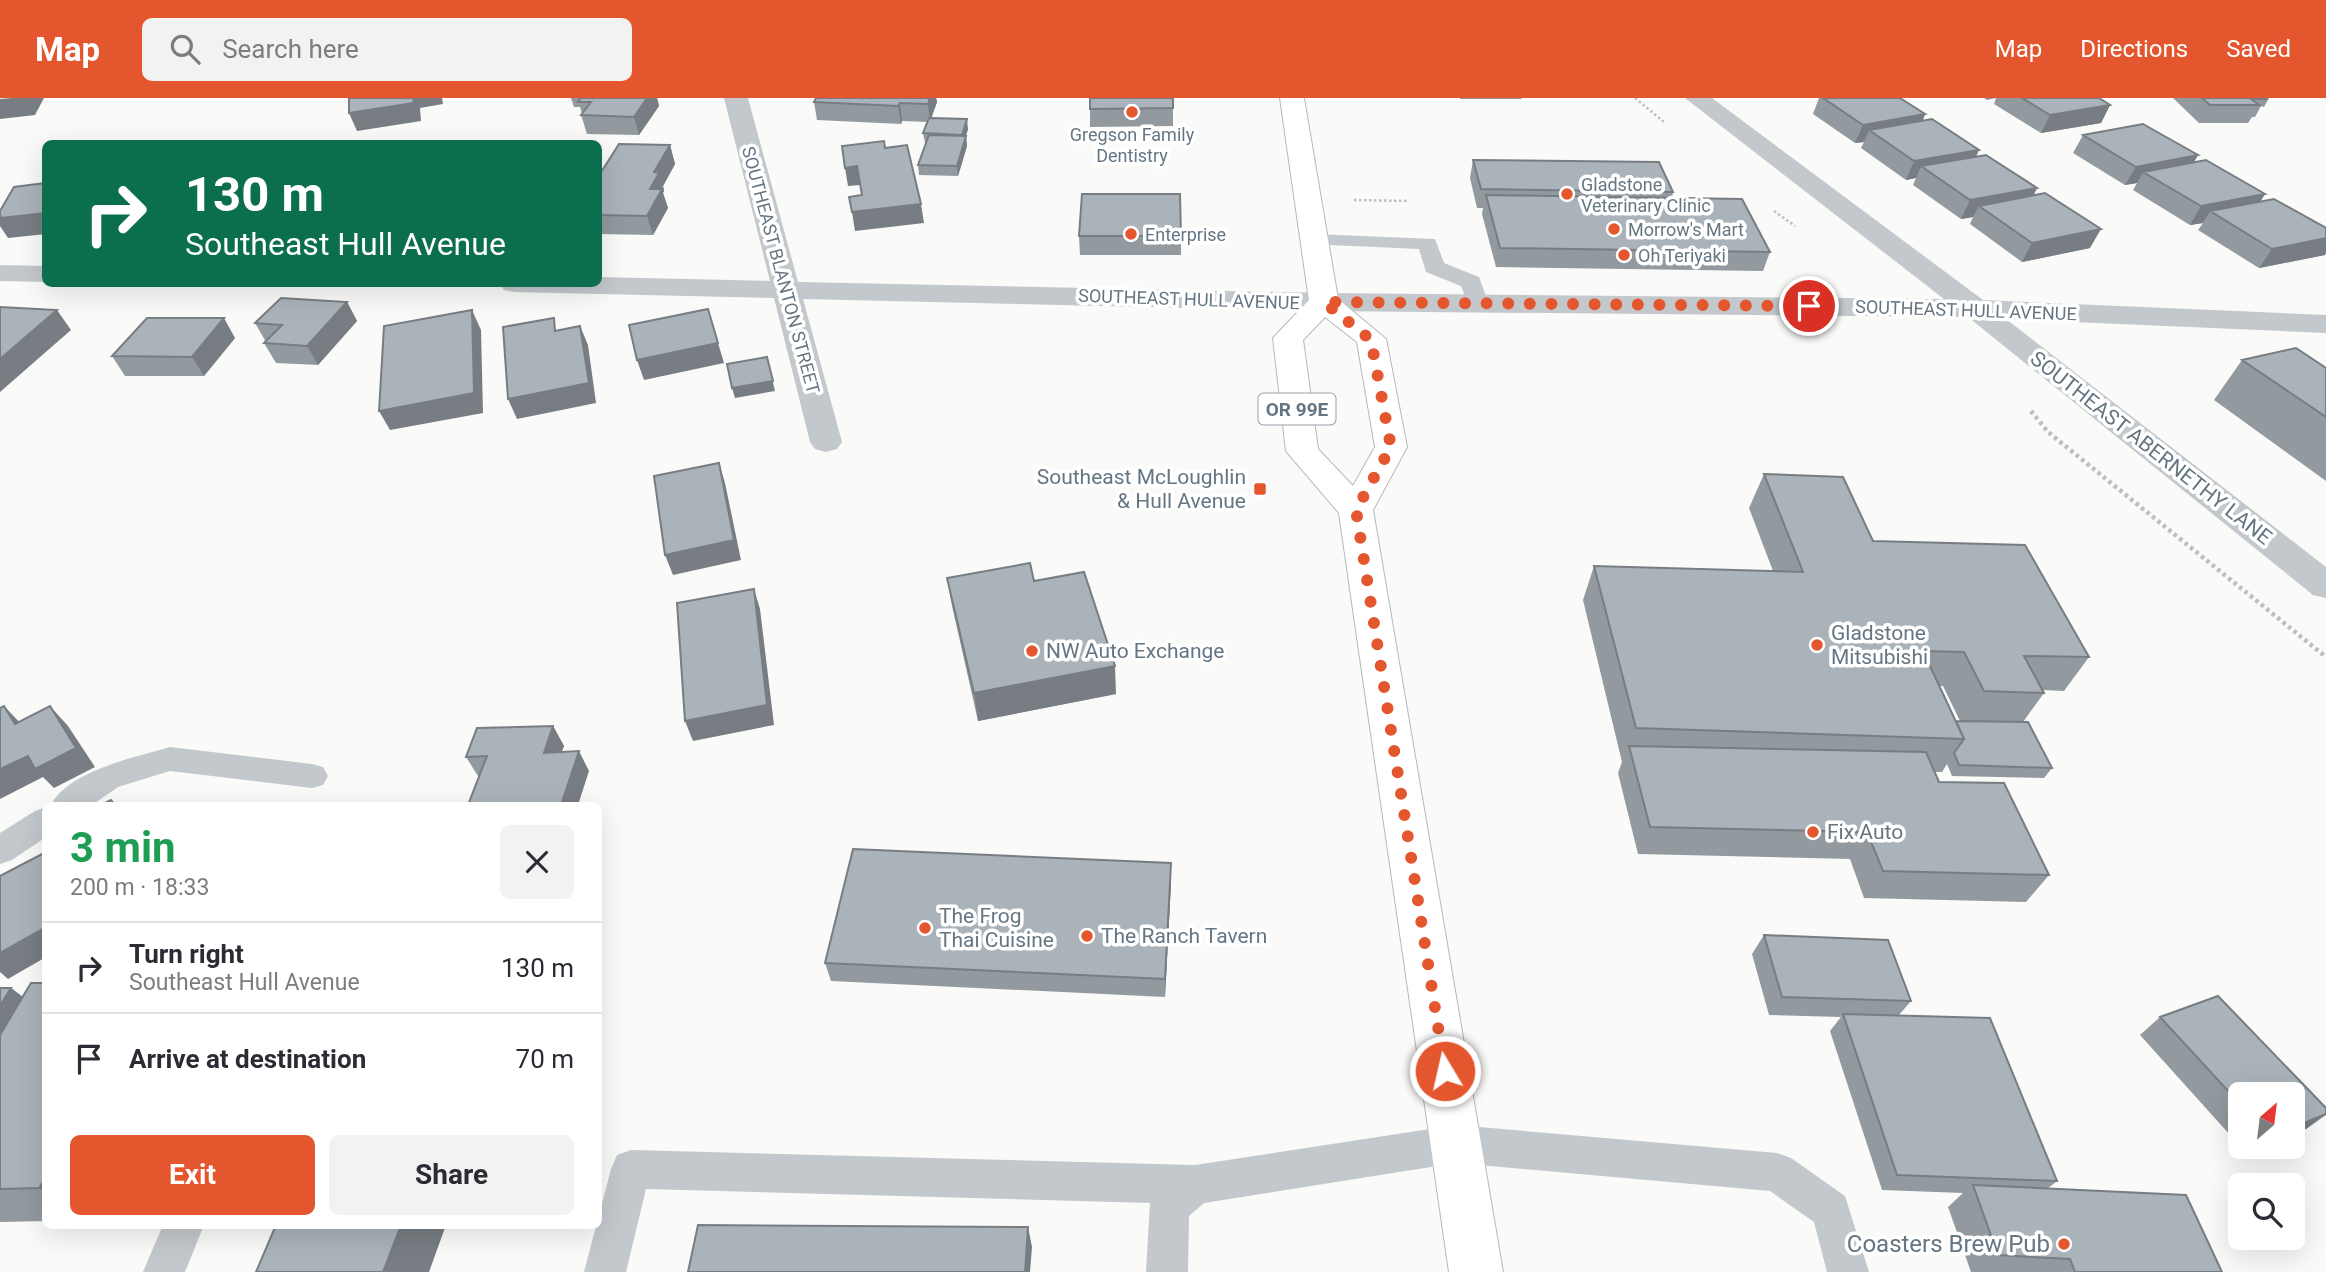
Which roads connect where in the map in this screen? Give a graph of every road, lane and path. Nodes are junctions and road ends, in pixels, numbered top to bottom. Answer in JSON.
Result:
{"nodes":[{"id":1,"x":736,"y":98,"type":"edge"},
{"id":2,"x":1292,"y":98,"type":"edge"},
{"id":3,"x":1697,"y":98,"type":"edge"},
{"id":4,"x":1308,"y":200,"type":"junction"},
{"id":5,"x":1409,"y":201,"type":"dead end"},
{"id":6,"x":1314,"y":240,"type":"junction"},
{"id":7,"x":0,"y":274,"type":"edge"},
{"id":8,"x":42,"y":274,"type":"edge"},
{"id":9,"x":602,"y":286,"type":"edge"},
{"id":10,"x":787,"y":289,"type":"junction"},
{"id":11,"x":1324,"y":302,"type":"junction"},
{"id":12,"x":1478,"y":304,"type":"junction"},
{"id":13,"x":1976,"y":309,"type":"junction"},
{"id":14,"x":2326,"y":324,"type":"edge"},
{"id":15,"x":2027,"y":405,"type":"dead end"},
{"id":16,"x":826,"y":442,"type":"dead end"},
{"id":17,"x":1356,"y":510,"type":"junction"},
{"id":18,"x":2326,"y":586,"type":"edge"},
{"id":19,"x":2326,"y":657,"type":"edge"},
{"id":20,"x":312,"y":776,"type":"dead end"},
{"id":21,"x":71,"y":802,"type":"edge"},
{"id":22,"x":42,"y":823,"type":"edge"},
{"id":23,"x":0,"y":850,"type":"edge"},
{"id":24,"x":1456,"y":1144,"type":"junction"},
{"id":25,"x":1195,"y":1185,"type":"junction"},
{"id":26,"x":182,"y":1229,"type":"edge"},
{"id":27,"x":164,"y":1272,"type":"edge"},
{"id":28,"x":605,"y":1272,"type":"edge"},
{"id":29,"x":1167,"y":1272,"type":"edge"},
{"id":30,"x":1476,"y":1272,"type":"edge"},
{"id":31,"x":1848,"y":1272,"type":"edge"}],
"edges":[{"from":1,"to":10,"type":"street","name":"SOUTHEAST BLANTON STREET"},
{"from":2,"to":4,"type":"main road"},
{"from":3,"to":13,"type":"street","name":"SOUTHEAST ABERNETHY LANE"},
{"from":4,"to":5,"type":"path"},
{"from":4,"to":6,"type":"main road"},
{"from":6,"to":11,"type":"main road"},
{"from":6,"to":12,"type":"lane"},
{"from":7,"to":8,"type":"street"},
{"from":9,"to":10,"type":"street","name":"SOUTHEAST HULL AVENUE"},
{"from":10,"to":11,"type":"street","name":"SOUTHEAST HULL AVENUE"},
{"from":10,"to":16,"type":"street","name":"SOUTHEAST BLANTON STREET"},
{"from":11,"to":12,"type":"street","name":"SOUTHEAST HULL AVENUE"},
{"from":11,"to":17,"type":"main road"},
{"from":11,"to":17,"type":"main road","number":"OR 99E"},
{"from":12,"to":13,"type":"street","name":"SOUTHEAST HULL AVENUE"},
{"from":13,"to":14,"type":"street","name":"SOUTHEAST HULL AVENUE"},
{"from":13,"to":18,"type":"street","name":"SOUTHEAST ABERNETHY LANE"},
{"from":15,"to":19,"type":"path"},
{"from":17,"to":24,"type":"main road"},
{"from":20,"to":21,"type":"lane"},
{"from":22,"to":23,"type":"lane"},
{"from":24,"to":25,"type":"lane"},
{"from":24,"to":30,"type":"main road"},
{"from":24,"to":31,"type":"lane"},
{"from":25,"to":28,"type":"lane"},
{"from":25,"to":29,"type":"lane"},
{"from":26,"to":27,"type":"lane"}]}
